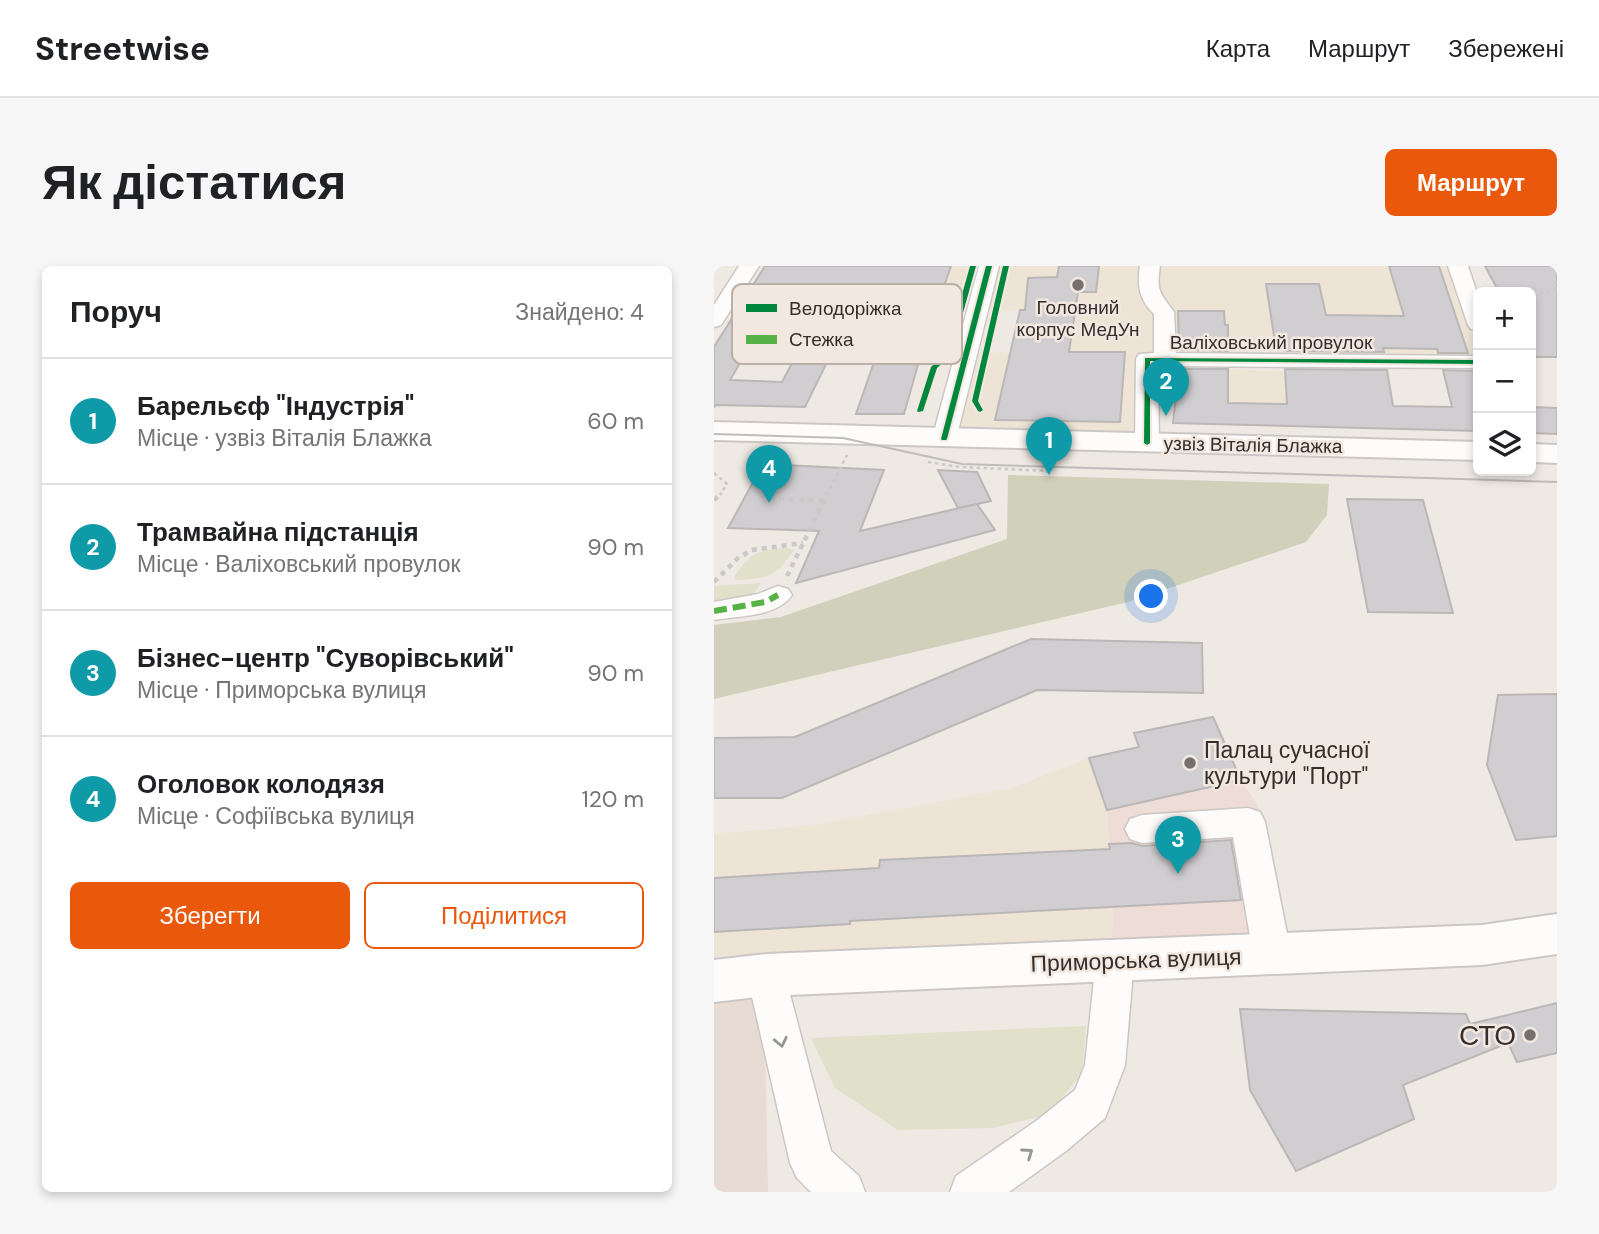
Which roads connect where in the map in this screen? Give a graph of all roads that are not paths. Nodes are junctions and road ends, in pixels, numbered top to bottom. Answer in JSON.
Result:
{"nodes":[{"id":1,"x":749,"y":266,"type":"edge"},
{"id":2,"x":989,"y":266,"type":"edge"},
{"id":3,"x":1150,"y":266,"type":"edge"},
{"id":4,"x":1458,"y":266,"type":"edge"},
{"id":5,"x":738,"y":284,"type":"edge"},
{"id":6,"x":732,"y":293,"type":"edge"},
{"id":7,"x":1473,"y":310,"type":"edge"},
{"id":8,"x":714,"y":321,"type":"edge"},
{"id":9,"x":1165,"y":359,"type":"junction"},
{"id":10,"x":1473,"y":362,"type":"edge"},
{"id":11,"x":714,"y":431,"type":"edge"},
{"id":12,"x":944,"y":439,"type":"junction"},
{"id":13,"x":1147,"y":443,"type":"junction"},
{"id":14,"x":1473,"y":451,"type":"edge"},
{"id":15,"x":1536,"y":453,"type":"edge"},
{"id":16,"x":1557,"y":454,"type":"edge"},
{"id":17,"x":778,"y":595,"type":"road end"},
{"id":18,"x":714,"y":611,"type":"edge"},
{"id":19,"x":1142,"y":828,"type":"dead end"},
{"id":20,"x":1557,"y":934,"type":"edge"},
{"id":21,"x":1272,"y":954,"type":"junction"},
{"id":22,"x":1115,"y":960,"type":"junction"},
{"id":23,"x":766,"y":975,"type":"junction"},
{"id":24,"x":714,"y":981,"type":"edge"},
{"id":25,"x":843,"y":1192,"type":"edge"},
{"id":26,"x":972,"y":1192,"type":"edge"}],
"edges":[{"from":1,"to":5,"type":"street"},
{"from":2,"to":12,"type":"street"},
{"from":3,"to":9,"type":"street"},
{"from":4,"to":7,"type":"street"},
{"from":6,"to":8,"type":"street"},
{"from":9,"to":10,"type":"street","name":"Валіховський провулок"},
{"from":9,"to":13,"type":"street","name":"Валіховський провулок"},
{"from":11,"to":12,"type":"main road","name":"узвіз Віталія Блажка"},
{"from":12,"to":13,"type":"main road","name":"узвіз Віталія Блажка"},
{"from":13,"to":14,"type":"main road","name":"узвіз Віталія Блажка"},
{"from":15,"to":16,"type":"main road"},
{"from":17,"to":18,"type":"street"},
{"from":19,"to":21,"type":"street"},
{"from":20,"to":21,"type":"main road","name":"Приморська вулиця"},
{"from":21,"to":22,"type":"main road","name":"Приморська вулиця"},
{"from":22,"to":23,"type":"main road","name":"Приморська вулиця"},
{"from":26,"to":22,"type":"street","one_way":true},
{"from":23,"to":24,"type":"main road","name":"Приморська вулиця"},
{"from":23,"to":25,"type":"street","one_way":true}]}
